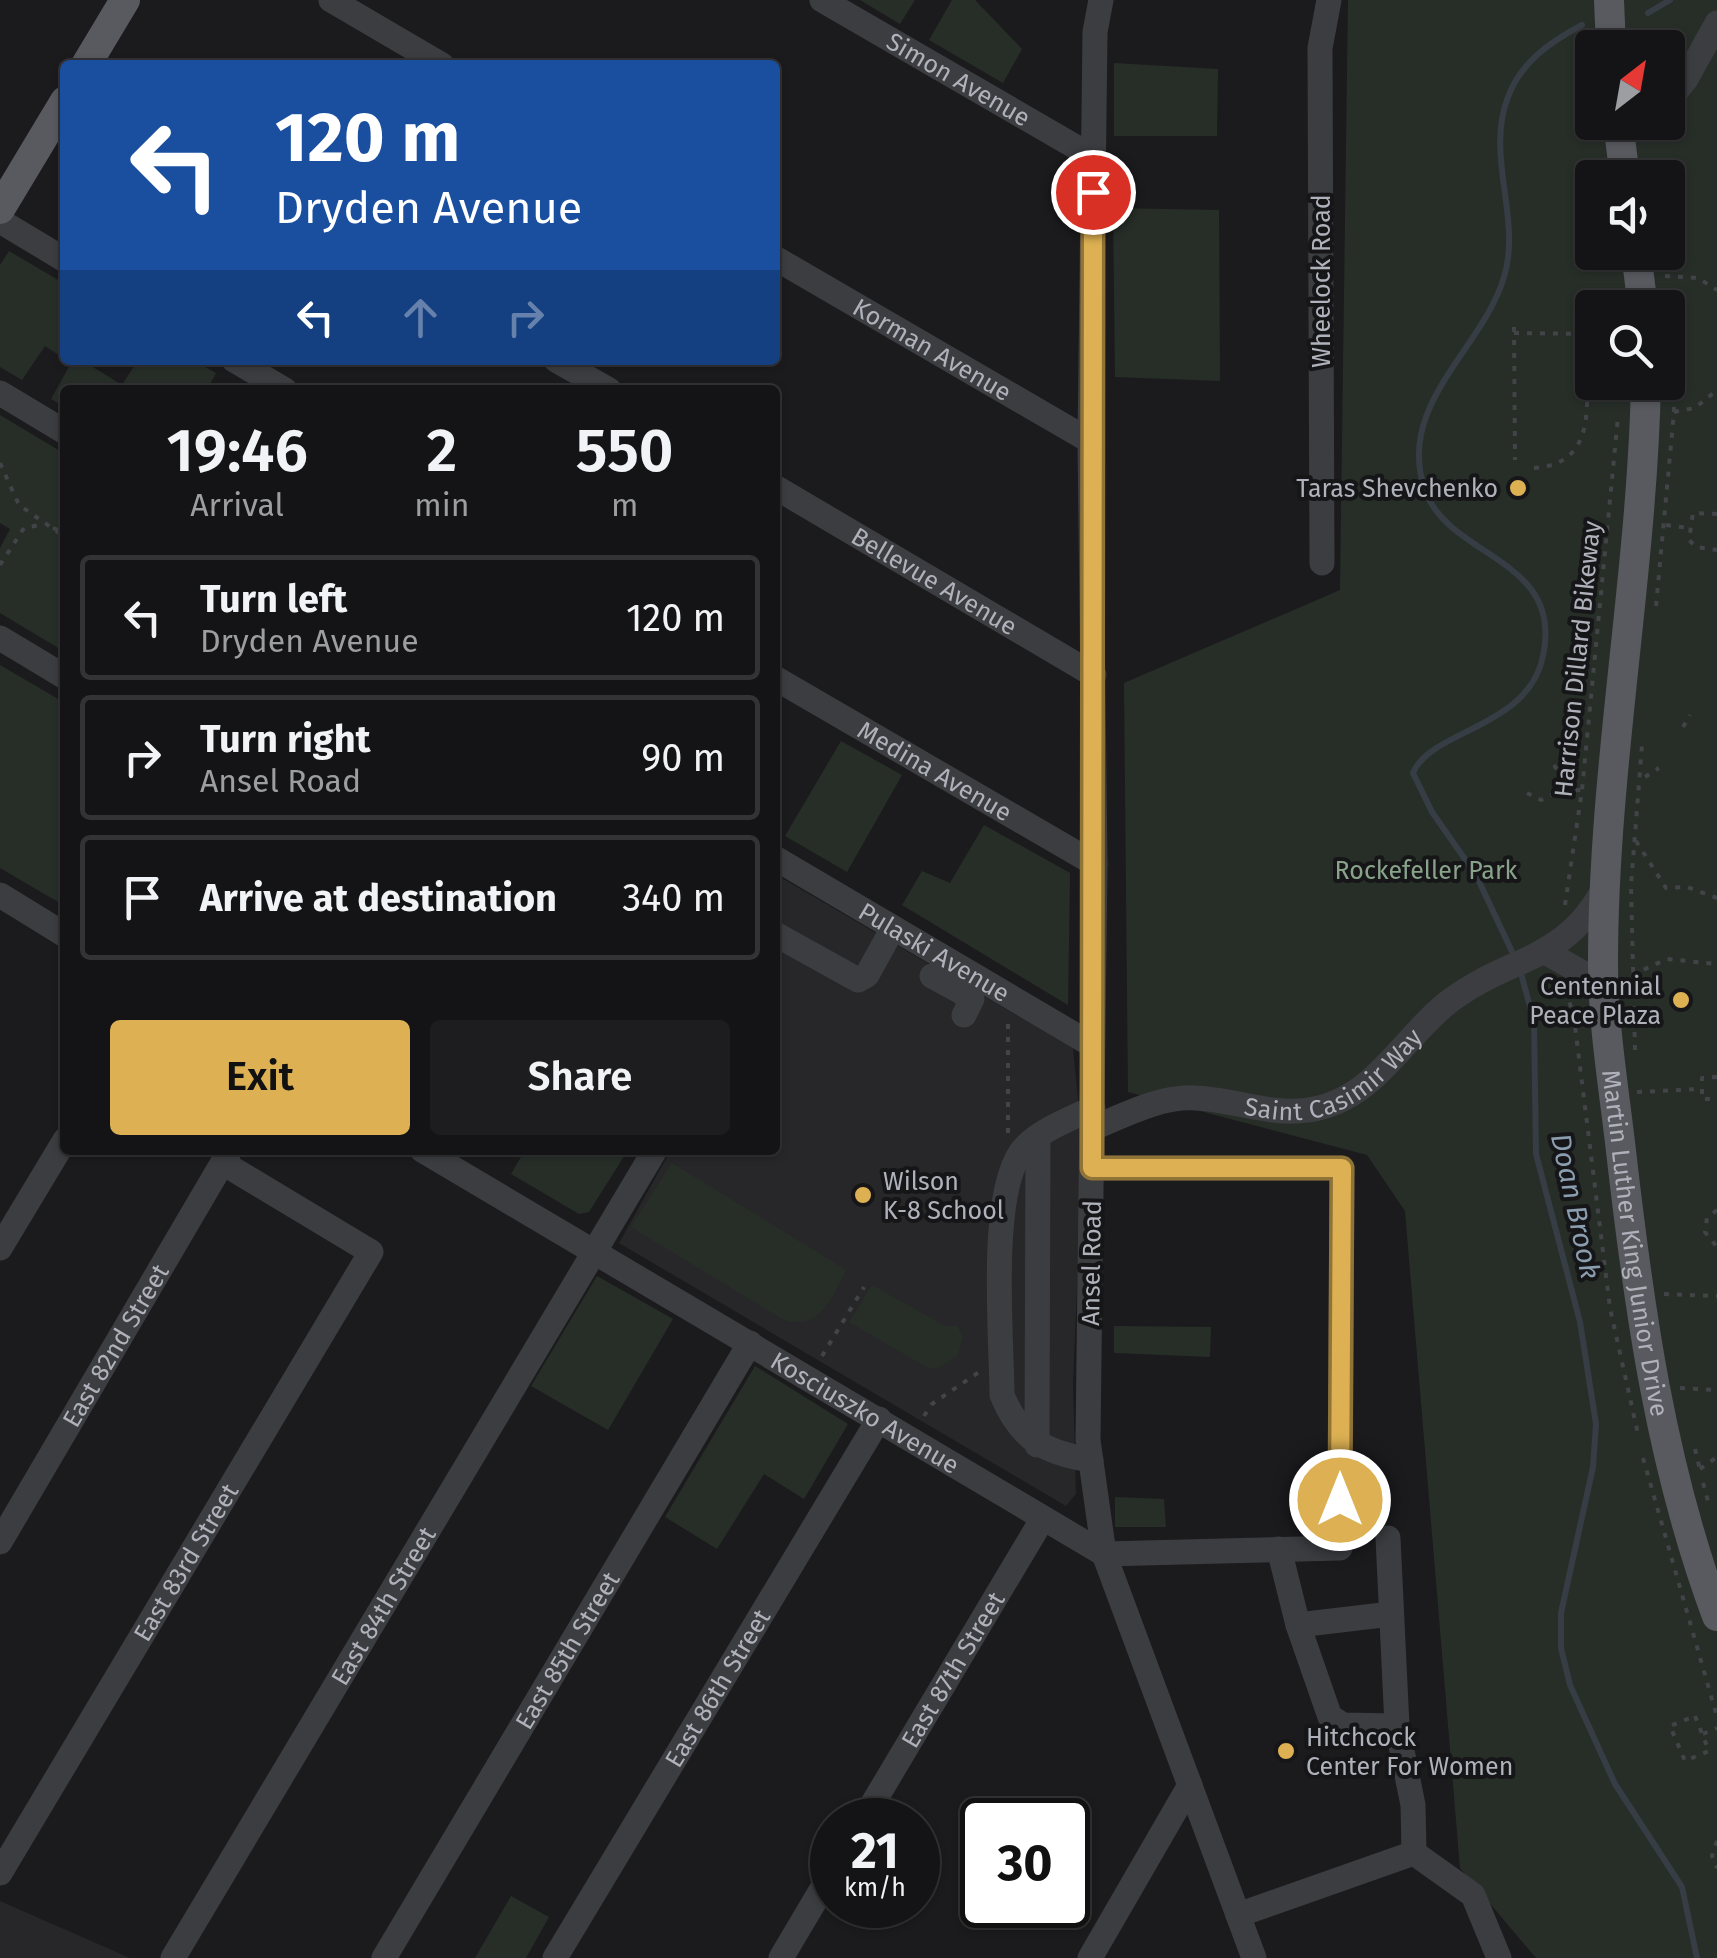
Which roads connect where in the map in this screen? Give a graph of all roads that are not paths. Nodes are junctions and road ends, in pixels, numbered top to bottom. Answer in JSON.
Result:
{"nodes":[{"id":1,"x":126,"y":0,"type":"edge"},
{"id":2,"x":330,"y":0,"type":"edge"},
{"id":3,"x":822,"y":0,"type":"edge"},
{"id":4,"x":1101,"y":0,"type":"edge"},
{"id":5,"x":1329,"y":0,"type":"edge"},
{"id":6,"x":1609,"y":1,"type":"edge"},
{"id":7,"x":1717,"y":23,"type":"edge"},
{"id":8,"x":1603,"y":30,"type":"edge"},
{"id":9,"x":89,"y":60,"type":"edge"},
{"id":10,"x":433,"y":60,"type":"edge"},
{"id":11,"x":1685,"y":80,"type":"edge"},
{"id":12,"x":60,"y":108,"type":"edge"},
{"id":13,"x":1094,"y":157,"type":"junction"},
{"id":14,"x":0,"y":209,"type":"edge"},
{"id":15,"x":0,"y":221,"type":"edge"},
{"id":16,"x":60,"y":257,"type":"edge"},
{"id":17,"x":780,"y":261,"type":"edge"},
{"id":18,"x":242,"y":365,"type":"edge"},
{"id":19,"x":565,"y":365,"type":"edge"},
{"id":20,"x":276,"y":385,"type":"edge"},
{"id":21,"x":599,"y":385,"type":"edge"},
{"id":22,"x":0,"y":393,"type":"edge"},
{"id":23,"x":1645,"y":400,"type":"edge"},
{"id":24,"x":60,"y":429,"type":"edge"},
{"id":25,"x":1090,"y":441,"type":"junction"},
{"id":26,"x":780,"y":491,"type":"edge"},
{"id":27,"x":1322,"y":563,"type":"dead end"},
{"id":28,"x":0,"y":638,"type":"edge"},
{"id":29,"x":60,"y":673,"type":"edge"},
{"id":30,"x":1094,"y":675,"type":"junction"},
{"id":31,"x":780,"y":681,"type":"edge"},
{"id":32,"x":780,"y":861,"type":"edge"},
{"id":33,"x":1095,"y":864,"type":"junction"},
{"id":34,"x":1606,"y":885,"type":"junction"},
{"id":35,"x":0,"y":896,"type":"edge"},
{"id":36,"x":893,"y":928,"type":"junction"},
{"id":37,"x":60,"y":932,"type":"edge"},
{"id":38,"x":780,"y":937,"type":"edge"},
{"id":39,"x":1540,"y":956,"type":"junction"},
{"id":40,"x":932,"y":976,"type":"dead end"},
{"id":41,"x":961,"y":980,"type":"junction"},
{"id":42,"x":1618,"y":980,"type":"junction"},
{"id":43,"x":964,"y":1016,"type":"dead end"},
{"id":44,"x":1092,"y":1045,"type":"junction"},
{"id":45,"x":1093,"y":1118,"type":"junction"},
{"id":46,"x":1038,"y":1137,"type":"junction"},
{"id":47,"x":60,"y":1148,"type":"edge"},
{"id":48,"x":430,"y":1155,"type":"edge"},
{"id":49,"x":652,"y":1155,"type":"edge"},
{"id":50,"x":226,"y":1156,"type":"edge"},
{"id":51,"x":1092,"y":1168,"type":"junction"},
{"id":52,"x":0,"y":1248,"type":"edge"},
{"id":53,"x":594,"y":1252,"type":"junction"},
{"id":54,"x":750,"y":1343,"type":"junction"},
{"id":55,"x":879,"y":1419,"type":"junction"},
{"id":56,"x":1037,"y":1444,"type":"junction"},
{"id":57,"x":1091,"y":1460,"type":"junction"},
{"id":58,"x":1043,"y":1518,"type":"junction"},
{"id":59,"x":1388,"y":1538,"type":"dead end"},
{"id":60,"x":0,"y":1542,"type":"edge"},
{"id":61,"x":1279,"y":1549,"type":"junction"},
{"id":62,"x":1104,"y":1554,"type":"junction"},
{"id":63,"x":1392,"y":1614,"type":"junction"},
{"id":64,"x":1717,"y":1616,"type":"edge"},
{"id":65,"x":1298,"y":1625,"type":"junction"},
{"id":66,"x":1397,"y":1726,"type":"junction"},
{"id":67,"x":1190,"y":1785,"type":"junction"},
{"id":68,"x":876,"y":1798,"type":"edge"},
{"id":69,"x":1414,"y":1854,"type":"junction"},
{"id":70,"x":0,"y":1873,"type":"edge"},
{"id":71,"x":810,"y":1909,"type":"edge"},
{"id":72,"x":1238,"y":1916,"type":"junction"},
{"id":73,"x":172,"y":1958,"type":"edge"},
{"id":74,"x":384,"y":1958,"type":"edge"},
{"id":75,"x":555,"y":1958,"type":"edge"},
{"id":76,"x":781,"y":1958,"type":"edge"},
{"id":77,"x":1090,"y":1958,"type":"edge"},
{"id":78,"x":1254,"y":1958,"type":"edge"},
{"id":79,"x":1500,"y":1958,"type":"edge"}],
"edges":[{"from":1,"to":9,"type":"main road"},
{"from":2,"to":10,"type":"street"},
{"from":3,"to":13,"type":"street","name":"Simon Avenue"},
{"from":4,"to":13,"type":"street","name":"Ansel Road"},
{"from":5,"to":27,"type":"street","name":"Wheelock Road"},
{"from":6,"to":8,"type":"main road"},
{"from":7,"to":11,"type":"street"},
{"from":12,"to":14,"type":"main road"},
{"from":13,"to":25,"type":"street","name":"Ansel Road"},
{"from":15,"to":16,"type":"street"},
{"from":17,"to":25,"type":"street","name":"Korman Avenue"},
{"from":18,"to":20,"type":"street"},
{"from":19,"to":21,"type":"street"},
{"from":22,"to":24,"type":"street"},
{"from":23,"to":34,"type":"main road","name":"Martin Luther King Junior Drive"},
{"from":25,"to":30,"type":"street","name":"Ansel Road"},
{"from":26,"to":30,"type":"street","name":"Bellevue Avenue"},
{"from":28,"to":29,"type":"street"},
{"from":30,"to":33,"type":"street","name":"Ansel Road"},
{"from":31,"to":33,"type":"street","name":"Medina Avenue"},
{"from":32,"to":36,"type":"street","name":"Pulaski Avenue"},
{"from":33,"to":44,"type":"street","name":"Ansel Road"},
{"from":34,"to":39,"type":"street","name":"Saint Casimir Way"},
{"from":34,"to":42,"type":"main road","name":"Martin Luther King Junior Drive"},
{"from":35,"to":37,"type":"street"},
{"from":36,"to":38,"type":"street"},
{"from":36,"to":41,"type":"street","name":"Pulaski Avenue"},
{"from":39,"to":42,"type":"street"},
{"from":39,"to":45,"type":"street","name":"Saint Casimir Way"},
{"from":40,"to":41,"type":"street"},
{"from":41,"to":43,"type":"street"},
{"from":41,"to":44,"type":"street","name":"Pulaski Avenue"},
{"from":42,"to":64,"type":"main road","name":"Martin Luther King Junior Drive"},
{"from":44,"to":45,"type":"street","name":"Ansel Road"},
{"from":45,"to":46,"type":"street","name":"Saint Casimir Way"},
{"from":45,"to":51,"type":"street","name":"Ansel Road"},
{"from":46,"to":56,"type":"street"},
{"from":46,"to":56,"type":"street"},
{"from":47,"to":52,"type":"street"},
{"from":48,"to":53,"type":"street","name":"Kosciuszko Avenue"},
{"from":49,"to":53,"type":"street","name":"East 84th Street"},
{"from":50,"to":60,"type":"street","name":"East 82nd Street"},
{"from":50,"to":70,"type":"street","name":"East 83rd Street"},
{"from":51,"to":57,"type":"street","name":"Ansel Road"},
{"from":51,"to":61,"type":"street"},
{"from":53,"to":54,"type":"street","name":"Kosciuszko Avenue"},
{"from":53,"to":73,"type":"street","name":"East 84th Street"},
{"from":54,"to":55,"type":"street","name":"Kosciuszko Avenue"},
{"from":54,"to":74,"type":"street","name":"East 85th Street"},
{"from":55,"to":58,"type":"street","name":"Kosciuszko Avenue"},
{"from":55,"to":75,"type":"street","name":"East 86th Street"},
{"from":56,"to":57,"type":"street"},
{"from":57,"to":62,"type":"street","name":"Ansel Road"},
{"from":58,"to":62,"type":"street","name":"Kosciuszko Avenue"},
{"from":58,"to":68,"type":"street","name":"East 87th Street"},
{"from":59,"to":63,"type":"street"},
{"from":61,"to":62,"type":"street"},
{"from":61,"to":65,"type":"street"},
{"from":62,"to":67,"type":"street","name":"Ansel Road"},
{"from":63,"to":65,"type":"street"},
{"from":63,"to":66,"type":"street"},
{"from":65,"to":66,"type":"street"},
{"from":66,"to":69,"type":"street"},
{"from":67,"to":72,"type":"street","name":"Ansel Road"},
{"from":67,"to":77,"type":"street"},
{"from":69,"to":72,"type":"street"},
{"from":69,"to":79,"type":"street"},
{"from":71,"to":76,"type":"street"},
{"from":72,"to":78,"type":"street","name":"Ansel Road"}]}
